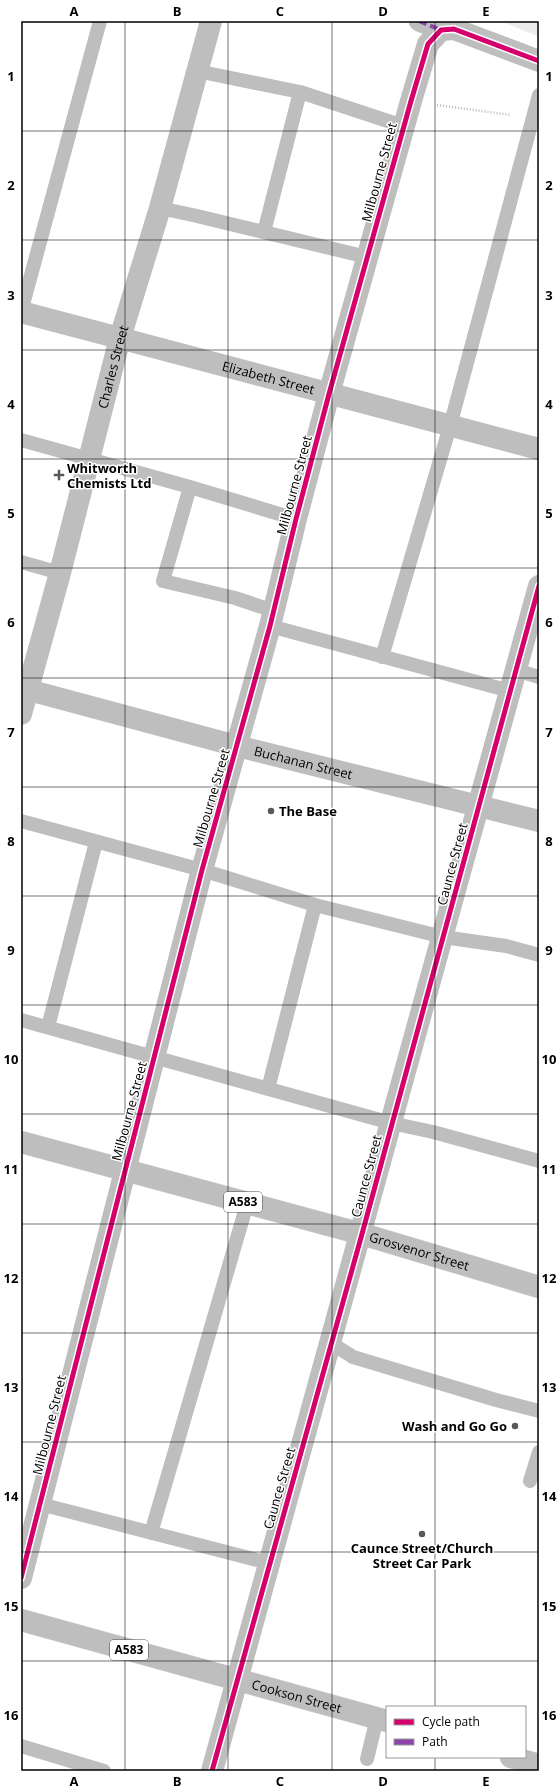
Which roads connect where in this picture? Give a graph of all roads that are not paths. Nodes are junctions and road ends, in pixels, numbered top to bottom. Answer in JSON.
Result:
{"nodes":[{"id":1,"x":100,"y":21,"type":"edge"},
{"id":2,"x":211,"y":21,"type":"edge"},
{"id":3,"x":419,"y":21,"type":"edge"},
{"id":4,"x":441,"y":30,"type":"junction"},
{"id":5,"x":539,"y":61,"type":"edge"},
{"id":6,"x":197,"y":71,"type":"junction"},
{"id":7,"x":300,"y":92,"type":"junction"},
{"id":8,"x":539,"y":95,"type":"edge"},
{"id":9,"x":403,"y":126,"type":"junction"},
{"id":10,"x":160,"y":208,"type":"junction"},
{"id":11,"x":264,"y":232,"type":"junction"},
{"id":12,"x":367,"y":257,"type":"junction"},
{"id":13,"x":21,"y":312,"type":"edge"},
{"id":14,"x":120,"y":338,"type":"junction"},
{"id":15,"x":329,"y":394,"type":"junction"},
{"id":16,"x":450,"y":426,"type":"junction"},
{"id":17,"x":21,"y":440,"type":"edge"},
{"id":18,"x":539,"y":449,"type":"edge"},
{"id":19,"x":88,"y":459,"type":"junction"},
{"id":20,"x":190,"y":487,"type":"junction"},
{"id":21,"x":296,"y":519,"type":"junction"},
{"id":22,"x":21,"y":562,"type":"edge"},
{"id":23,"x":60,"y":573,"type":"junction"},
{"id":24,"x":539,"y":586,"type":"edge"},
{"id":25,"x":272,"y":619,"type":"junction"},
{"id":26,"x":382,"y":658,"type":"junction"},
{"id":27,"x":516,"y":670,"type":"junction"},
{"id":28,"x":539,"y":677,"type":"edge"},
{"id":29,"x":24,"y":689,"type":"edge"},
{"id":30,"x":510,"y":691,"type":"junction"},
{"id":31,"x":21,"y":714,"type":"edge"},
{"id":32,"x":238,"y":746,"type":"junction"},
{"id":33,"x":479,"y":805,"type":"junction"},
{"id":34,"x":21,"y":821,"type":"edge"},
{"id":35,"x":539,"y":821,"type":"edge"},
{"id":36,"x":96,"y":842,"type":"junction"},
{"id":37,"x":202,"y":870,"type":"junction"},
{"id":38,"x":315,"y":905,"type":"junction"},
{"id":39,"x":443,"y":937,"type":"junction"},
{"id":40,"x":539,"y":955,"type":"edge"},
{"id":41,"x":21,"y":1020,"type":"edge"},
{"id":42,"x":48,"y":1027,"type":"junction"},
{"id":43,"x":155,"y":1057,"type":"junction"},
{"id":44,"x":268,"y":1089,"type":"junction"},
{"id":45,"x":391,"y":1123,"type":"junction"},
{"id":46,"x":21,"y":1142,"type":"edge"},
{"id":47,"x":539,"y":1161,"type":"edge"},
{"id":48,"x":125,"y":1169,"type":"junction"},
{"id":49,"x":247,"y":1204,"type":"junction"},
{"id":50,"x":362,"y":1234,"type":"junction"},
{"id":51,"x":539,"y":1288,"type":"edge"},
{"id":52,"x":331,"y":1343,"type":"junction"},
{"id":53,"x":539,"y":1412,"type":"edge"},
{"id":54,"x":539,"y":1452,"type":"edge"},
{"id":55,"x":530,"y":1481,"type":"dead end"},
{"id":56,"x":40,"y":1504,"type":"junction"},
{"id":57,"x":152,"y":1533,"type":"junction"},
{"id":58,"x":269,"y":1563,"type":"junction"},
{"id":59,"x":21,"y":1578,"type":"edge"},
{"id":60,"x":21,"y":1620,"type":"edge"},
{"id":61,"x":237,"y":1680,"type":"junction"},
{"id":62,"x":382,"y":1720,"type":"edge"},
{"id":63,"x":21,"y":1746,"type":"edge"},
{"id":64,"x":514,"y":1758,"type":"edge"},
{"id":65,"x":367,"y":1759,"type":"dead end"},
{"id":66,"x":539,"y":1765,"type":"edge"},
{"id":67,"x":85,"y":1768,"type":"edge"},
{"id":68,"x":104,"y":1771,"type":"edge"},
{"id":69,"x":212,"y":1771,"type":"edge"}],
"edges":[{"from":1,"to":13,"type":"lane"},
{"from":2,"to":6,"type":"street","name":"Charles Street"},
{"from":3,"to":4,"type":"street"},
{"from":4,"to":5,"type":"street"},
{"from":4,"to":9,"type":"street","name":"Milbourne Street"},
{"from":6,"to":7,"type":"lane"},
{"from":6,"to":10,"type":"street","name":"Charles Street"},
{"from":7,"to":9,"type":"lane"},
{"from":7,"to":11,"type":"lane"},
{"from":8,"to":16,"type":"lane"},
{"from":9,"to":12,"type":"street","name":"Milbourne Street"},
{"from":10,"to":11,"type":"lane"},
{"from":10,"to":14,"type":"street","name":"Charles Street"},
{"from":11,"to":12,"type":"lane"},
{"from":12,"to":15,"type":"street","name":"Milbourne Street"},
{"from":13,"to":14,"type":"street","name":"Elizabeth Street"},
{"from":14,"to":15,"type":"street","name":"Elizabeth Street"},
{"from":14,"to":19,"type":"street","name":"Charles Street"},
{"from":15,"to":16,"type":"street","name":"Elizabeth Street"},
{"from":15,"to":21,"type":"street","name":"Milbourne Street"},
{"from":16,"to":18,"type":"street","name":"Elizabeth Street"},
{"from":16,"to":26,"type":"lane"},
{"from":17,"to":19,"type":"lane"},
{"from":19,"to":20,"type":"lane"},
{"from":19,"to":23,"type":"street","name":"Charles Street"},
{"from":20,"to":21,"type":"lane"},
{"from":20,"to":25,"type":"lane"},
{"from":21,"to":25,"type":"street","name":"Milbourne Street"},
{"from":22,"to":23,"type":"lane"},
{"from":23,"to":29,"type":"street","name":"Charles Street"},
{"from":24,"to":27,"type":"street","name":"Caunce Street"},
{"from":25,"to":26,"type":"lane"},
{"from":25,"to":32,"type":"street","name":"Milbourne Street"},
{"from":26,"to":30,"type":"lane"},
{"from":27,"to":28,"type":"lane"},
{"from":27,"to":30,"type":"street","name":"Caunce Street"},
{"from":29,"to":31,"type":"street","name":"Charles Street"},
{"from":29,"to":32,"type":"street","name":"Buchanan Street"},
{"from":30,"to":33,"type":"street","name":"Caunce Street"},
{"from":32,"to":33,"type":"street","name":"Buchanan Street"},
{"from":32,"to":37,"type":"street","name":"Milbourne Street"},
{"from":33,"to":35,"type":"street","name":"Buchanan Street"},
{"from":33,"to":39,"type":"street","name":"Caunce Street"},
{"from":34,"to":36,"type":"lane"},
{"from":36,"to":37,"type":"lane"},
{"from":36,"to":42,"type":"lane"},
{"from":37,"to":38,"type":"lane"},
{"from":37,"to":43,"type":"street","name":"Milbourne Street"},
{"from":38,"to":39,"type":"lane"},
{"from":38,"to":44,"type":"lane"},
{"from":39,"to":40,"type":"lane"},
{"from":39,"to":45,"type":"street","name":"Caunce Street"},
{"from":41,"to":42,"type":"lane"},
{"from":42,"to":43,"type":"lane"},
{"from":43,"to":44,"type":"lane"},
{"from":43,"to":48,"type":"street","name":"Milbourne Street"},
{"from":44,"to":45,"type":"lane"},
{"from":45,"to":47,"type":"lane"},
{"from":45,"to":50,"type":"street","name":"Caunce Street"},
{"from":46,"to":48,"type":"street","name":"Grosvenor Street","number":"A583"},
{"from":48,"to":49,"type":"street","name":"Grosvenor Street","number":"A583"},
{"from":48,"to":56,"type":"street","name":"Milbourne Street"},
{"from":49,"to":50,"type":"street","name":"Grosvenor Street","number":"A583"},
{"from":49,"to":57,"type":"lane"},
{"from":50,"to":51,"type":"street","name":"Grosvenor Street","number":"A583"},
{"from":50,"to":52,"type":"street","name":"Caunce Street"},
{"from":52,"to":53,"type":"lane"},
{"from":52,"to":58,"type":"street","name":"Caunce Street"},
{"from":54,"to":55,"type":"lane"},
{"from":56,"to":57,"type":"lane"},
{"from":56,"to":59,"type":"street","name":"Milbourne Street"},
{"from":57,"to":58,"type":"lane"},
{"from":58,"to":61,"type":"street","name":"Caunce Street"},
{"from":60,"to":61,"type":"street","name":"Cookson Street","number":"A583"},
{"from":61,"to":62,"type":"street","name":"Cookson Street","number":"A583"},
{"from":61,"to":69,"type":"street","name":"Caunce Street"},
{"from":62,"to":65,"type":"lane"},
{"from":63,"to":67,"type":"lane"},
{"from":64,"to":66,"type":"street"},
{"from":67,"to":68,"type":"lane"}]}
